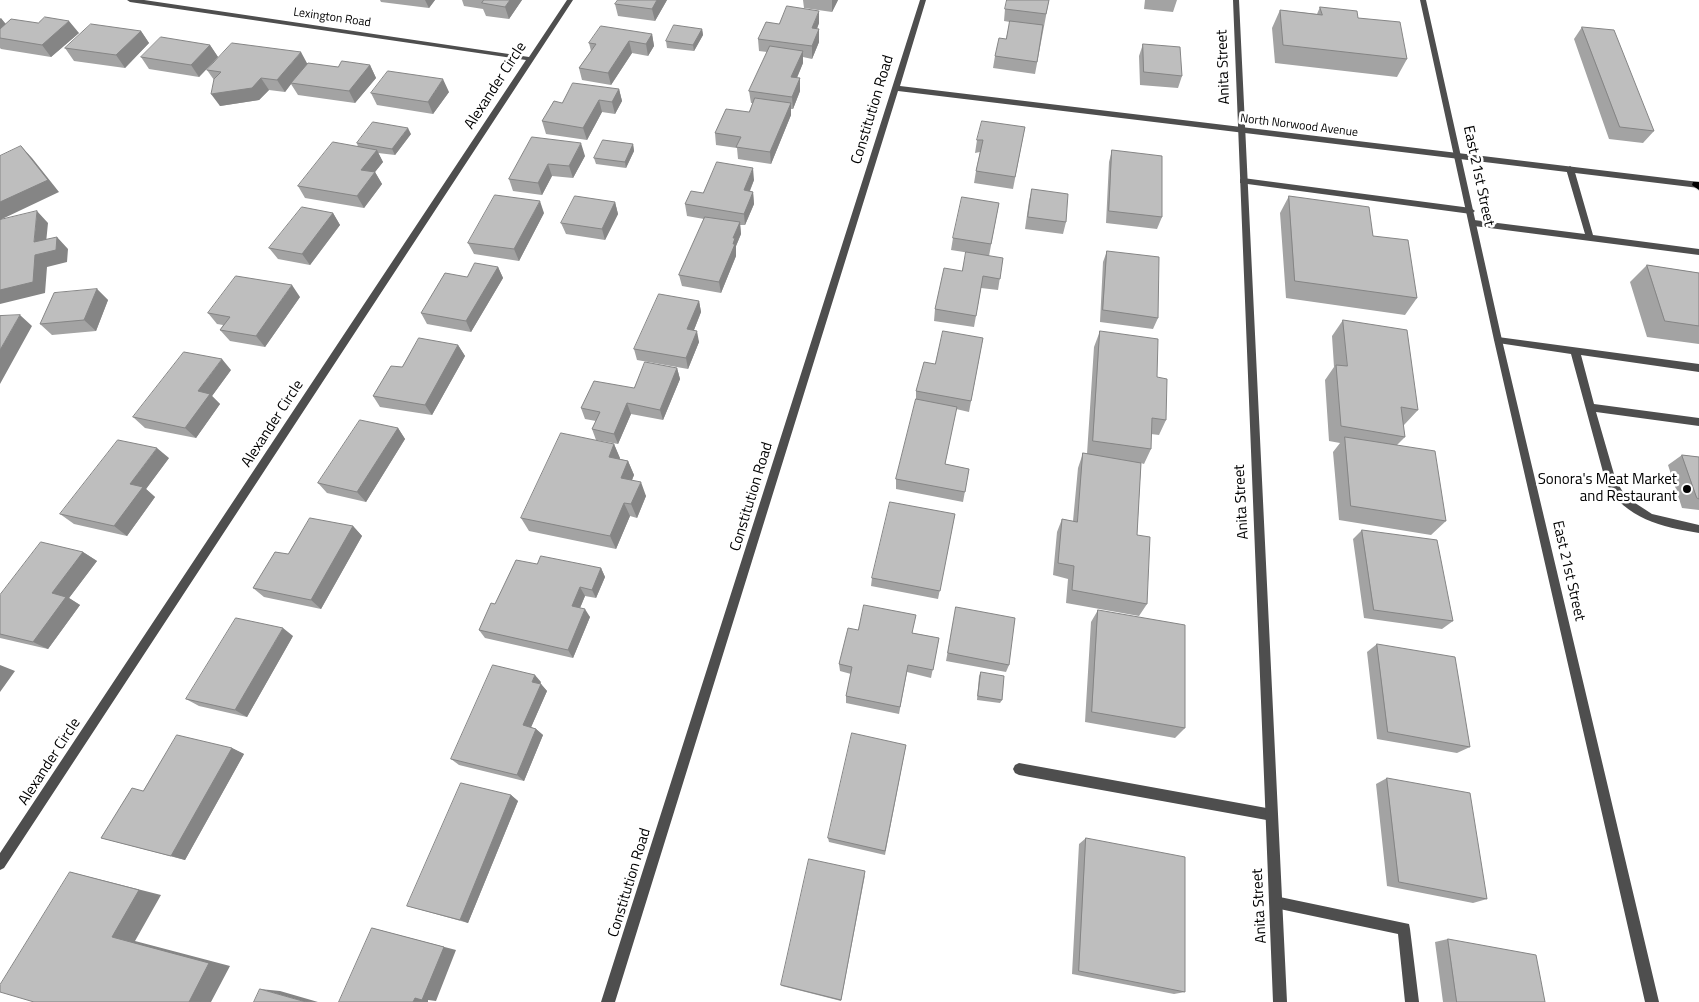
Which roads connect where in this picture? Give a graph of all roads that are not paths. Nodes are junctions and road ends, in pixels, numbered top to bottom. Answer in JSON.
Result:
{"nodes":[{"id":1,"x":130,"y":0,"type":"edge"},
{"id":2,"x":570,"y":0,"type":"edge"},
{"id":3,"x":923,"y":0,"type":"edge"},
{"id":4,"x":1236,"y":0,"type":"edge"},
{"id":5,"x":1421,"y":0,"type":"edge"},
{"id":6,"x":531,"y":59,"type":"junction"},
{"id":7,"x":896,"y":88,"type":"junction"},
{"id":8,"x":1241,"y":130,"type":"junction"},
{"id":9,"x":1459,"y":156,"type":"junction"},
{"id":10,"x":1570,"y":170,"type":"junction"},
{"id":11,"x":1243,"y":181,"type":"junction"},
{"id":12,"x":1699,"y":185,"type":"edge"},
{"id":13,"x":1471,"y":211,"type":"junction"},
{"id":14,"x":1474,"y":223,"type":"junction"},
{"id":15,"x":1590,"y":238,"type":"junction"},
{"id":16,"x":1699,"y":252,"type":"edge"},
{"id":17,"x":1498,"y":340,"type":"junction"},
{"id":18,"x":1575,"y":351,"type":"junction"},
{"id":19,"x":1699,"y":368,"type":"edge"},
{"id":20,"x":1591,"y":407,"type":"junction"},
{"id":21,"x":1699,"y":422,"type":"edge"},
{"id":22,"x":1699,"y":529,"type":"edge"},
{"id":23,"x":1019,"y":769,"type":"dead end"},
{"id":24,"x":1272,"y":815,"type":"junction"},
{"id":25,"x":0,"y":864,"type":"edge"},
{"id":26,"x":1275,"y":902,"type":"junction"},
{"id":27,"x":608,"y":1002,"type":"edge"},
{"id":28,"x":1280,"y":1002,"type":"edge"},
{"id":29,"x":1412,"y":1002,"type":"edge"},
{"id":30,"x":1652,"y":1002,"type":"edge"}],
"edges":[{"from":1,"to":6,"type":"street","name":"Lexington Road"},
{"from":2,"to":6,"type":"street","name":"Alexander Circle"},
{"from":3,"to":7,"type":"street","name":"Constitution Road"},
{"from":4,"to":8,"type":"street","name":"Anita Street"},
{"from":5,"to":9,"type":"street","name":"East 21st Street"},
{"from":6,"to":25,"type":"street","name":"Alexander Circle"},
{"from":7,"to":8,"type":"street","name":"North Norwood Avenue"},
{"from":7,"to":27,"type":"street","name":"Constitution Road"},
{"from":8,"to":9,"type":"street","name":"North Norwood Avenue"},
{"from":8,"to":11,"type":"street","name":"Anita Street"},
{"from":9,"to":10,"type":"street","name":"North Norwood Avenue"},
{"from":9,"to":13,"type":"street","name":"East 21st Street"},
{"from":10,"to":12,"type":"street","name":"North Norwood Avenue"},
{"from":10,"to":15,"type":"street"},
{"from":11,"to":13,"type":"street"},
{"from":11,"to":24,"type":"street","name":"Anita Street"},
{"from":13,"to":14,"type":"street","name":"East 21st Street"},
{"from":14,"to":15,"type":"street"},
{"from":14,"to":17,"type":"street","name":"East 21st Street"},
{"from":15,"to":16,"type":"street"},
{"from":17,"to":18,"type":"street"},
{"from":17,"to":30,"type":"street","name":"East 21st Street"},
{"from":18,"to":19,"type":"street"},
{"from":18,"to":20,"type":"street"},
{"from":20,"to":21,"type":"street"},
{"from":20,"to":22,"type":"street"},
{"from":23,"to":24,"type":"street"},
{"from":24,"to":26,"type":"street","name":"Anita Street"},
{"from":26,"to":28,"type":"street","name":"Anita Street"},
{"from":26,"to":29,"type":"street"}]}
